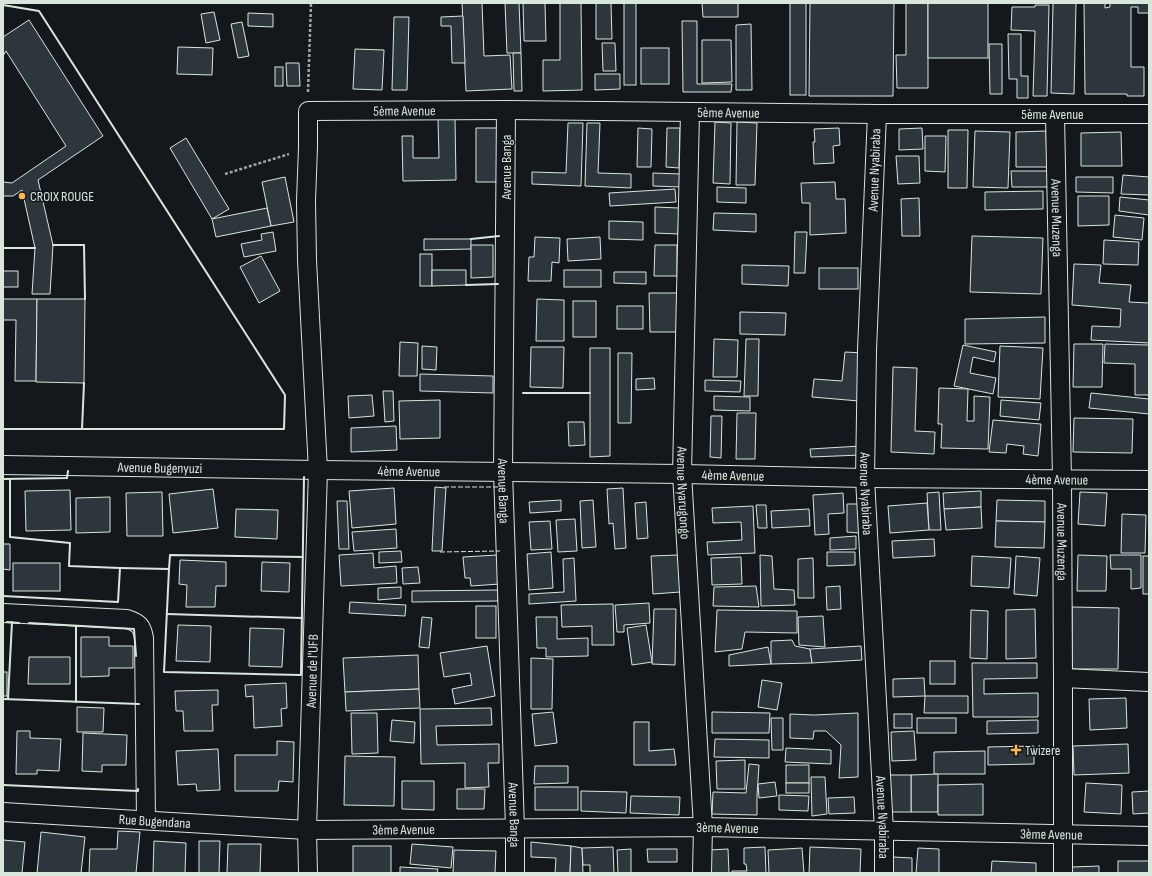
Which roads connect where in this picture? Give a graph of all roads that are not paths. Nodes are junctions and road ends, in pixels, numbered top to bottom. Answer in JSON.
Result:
{"nodes":[{"id":1,"x":506,"y":110,"type":"junction"},
{"id":2,"x":308,"y":111,"type":"joint"},
{"id":3,"x":690,"y":112,"type":"junction"},
{"id":4,"x":876,"y":114,"type":"junction"},
{"id":5,"x":1055,"y":114,"type":"junction"},
{"id":6,"x":1149,"y":114,"type":"edge"},
{"id":7,"x":3,"y":465,"type":"edge"},
{"id":8,"x":318,"y":470,"type":"junction"},
{"id":9,"x":504,"y":472,"type":"junction"},
{"id":10,"x":682,"y":474,"type":"junction"},
{"id":11,"x":865,"y":478,"type":"junction"},
{"id":12,"x":1062,"y":479,"type":"junction"},
{"id":13,"x":1149,"y":480,"type":"edge"},
{"id":14,"x":3,"y":613,"type":"edge"},
{"id":15,"x":1063,"y":678,"type":"junction"},
{"id":16,"x":1149,"y":682,"type":"edge"},
{"id":17,"x":3,"y":812,"type":"edge"},
{"id":18,"x":146,"y":820,"type":"junction"},
{"id":19,"x":703,"y":827,"type":"junction"},
{"id":20,"x":516,"y":828,"type":"junction"},
{"id":21,"x":307,"y":830,"type":"junction"},
{"id":22,"x":884,"y":831,"type":"junction"},
{"id":23,"x":1064,"y":834,"type":"junction"},
{"id":24,"x":1149,"y":836,"type":"edge"},
{"id":25,"x":308,"y":873,"type":"edge"},
{"id":26,"x":515,"y":873,"type":"edge"},
{"id":27,"x":702,"y":873,"type":"edge"},
{"id":28,"x":884,"y":873,"type":"edge"},
{"id":29,"x":1063,"y":873,"type":"edge"}],
"edges":[{"from":1,"to":2,"type":"street","name":"5ème Avenue"},
{"from":1,"to":3,"type":"street","name":"5ème Avenue"},
{"from":1,"to":9,"type":"street","name":"Avenue Banga"},
{"from":2,"to":8,"type":"street","name":"Avenue de l'UFB"},
{"from":3,"to":4,"type":"street","name":"5ème Avenue"},
{"from":3,"to":10,"type":"street","name":"Avenue Nyarugongo"},
{"from":4,"to":5,"type":"street","name":"5ème Avenue"},
{"from":4,"to":11,"type":"street","name":"Avenue Nyabiraba"},
{"from":5,"to":6,"type":"street","name":"5ème Avenue"},
{"from":5,"to":12,"type":"street","name":"Avenue Muzenga"},
{"from":7,"to":8,"type":"street","name":"Avenue Bugenyuzi"},
{"from":8,"to":9,"type":"street","name":"4ème Avenue"},
{"from":8,"to":21,"type":"street","name":"Avenue de l'UFB"},
{"from":9,"to":10,"type":"street","name":"4ème Avenue"},
{"from":9,"to":20,"type":"street","name":"Avenue Banga"},
{"from":10,"to":11,"type":"street","name":"4ème Avenue"},
{"from":10,"to":19,"type":"street","name":"Avenue Nyarugongo"},
{"from":11,"to":12,"type":"street","name":"4ème Avenue"},
{"from":11,"to":22,"type":"street","name":"Avenue Nyabiraba"},
{"from":12,"to":13,"type":"street","name":"4ème Avenue"},
{"from":12,"to":15,"type":"street","name":"Avenue Muzenga"},
{"from":14,"to":18,"type":"street"},
{"from":15,"to":16,"type":"street"},
{"from":15,"to":23,"type":"street","name":"Avenue Muzenga"},
{"from":17,"to":18,"type":"street","name":"Rue Bugendana"},
{"from":18,"to":21,"type":"street","name":"Rue Bugendana"},
{"from":19,"to":20,"type":"street","name":"3ème Avenue"},
{"from":19,"to":22,"type":"street","name":"3ème Avenue"},
{"from":19,"to":27,"type":"street","name":"Avenue Nyarugongo"},
{"from":20,"to":21,"type":"street","name":"3ème Avenue"},
{"from":20,"to":26,"type":"street","name":"Avenue Banga"},
{"from":21,"to":25,"type":"street","name":"Avenue de l'UFB"},
{"from":22,"to":23,"type":"street","name":"3ème Avenue"},
{"from":22,"to":28,"type":"street","name":"Avenue Nyabiraba"},
{"from":23,"to":24,"type":"street","name":"3ème Avenue"},
{"from":23,"to":29,"type":"street","name":"Avenue Muzenga"}]}
